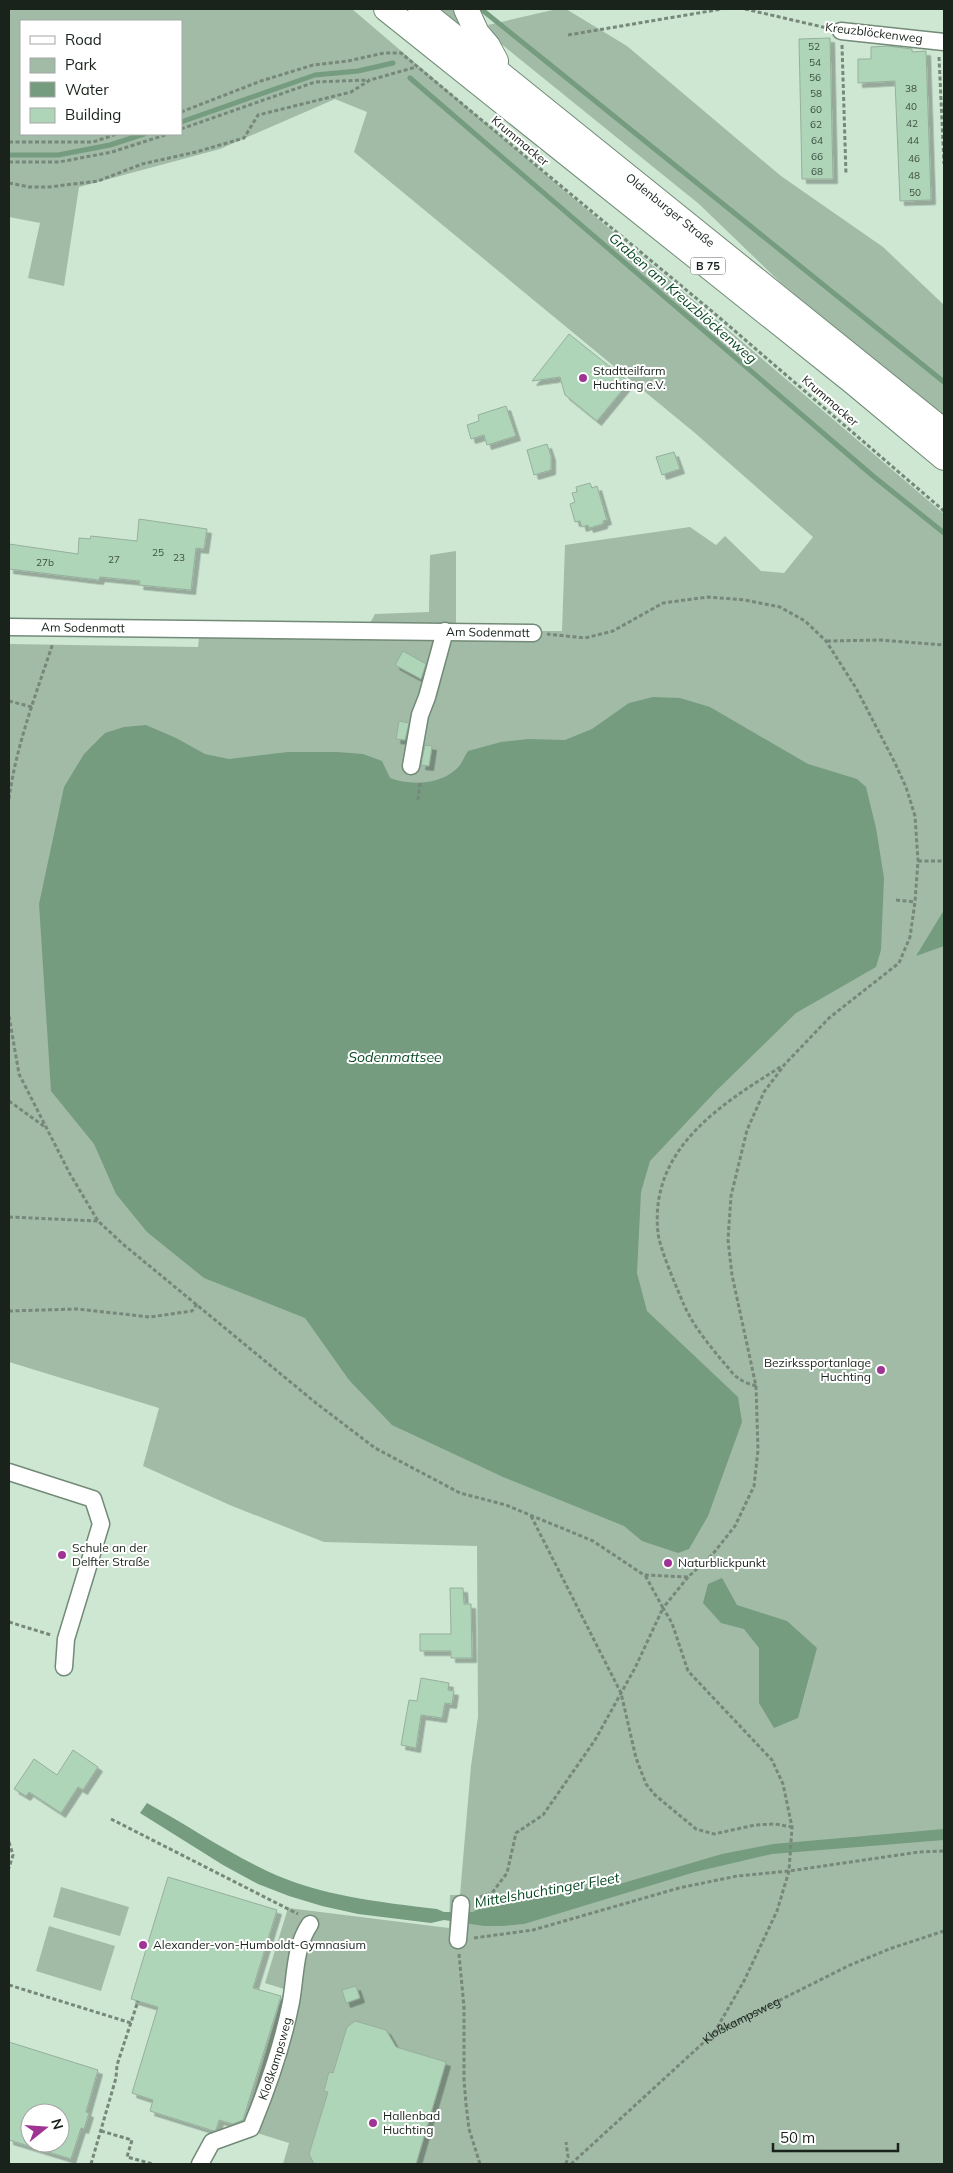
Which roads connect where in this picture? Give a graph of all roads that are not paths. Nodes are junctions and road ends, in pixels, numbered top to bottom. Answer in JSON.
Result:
{"nodes":[{"id":1,"x":386,"y":9,"type":"edge"},
{"id":2,"x":420,"y":9,"type":"edge"},
{"id":3,"x":466,"y":9,"type":"edge"},
{"id":4,"x":841,"y":31,"type":"road end"},
{"id":5,"x":941,"y":41,"type":"edge"},
{"id":6,"x":503,"y":76,"type":"junction"},
{"id":7,"x":944,"y":431,"type":"edge"},
{"id":8,"x":944,"y":458,"type":"edge"},
{"id":9,"x":9,"y":627,"type":"edge"},
{"id":10,"x":445,"y":631,"type":"junction"},
{"id":11,"x":532,"y":633,"type":"road end"},
{"id":12,"x":411,"y":766,"type":"dead end"},
{"id":13,"x":9,"y":1472,"type":"edge"},
{"id":14,"x":64,"y":1667,"type":"dead end"},
{"id":15,"x":461,"y":1904,"type":"road end"},
{"id":16,"x":310,"y":1924,"type":"road end"},
{"id":17,"x":458,"y":1934,"type":"road end"},
{"id":18,"x":200,"y":2164,"type":"edge"}],
"edges":[{"from":1,"to":8,"type":"highway","name":"Oldenburger Straße","number":"B 75"},
{"from":2,"to":6,"type":"highway","name":"Oldenburger Straße","number":"B 75"},
{"from":3,"to":6,"type":"highway"},
{"from":4,"to":5,"type":"street","name":"Kreuzblöckenweg"},
{"from":6,"to":7,"type":"highway","name":"Oldenburger Straße","number":"B 75"},
{"from":9,"to":10,"type":"street","name":"Am Sodenmatt"},
{"from":10,"to":11,"type":"street","name":"Am Sodenmatt"},
{"from":10,"to":12,"type":"street"},
{"from":13,"to":14,"type":"street"},
{"from":15,"to":17,"type":"street"},
{"from":16,"to":18,"type":"street","name":"Kloßkampsweg"}]}
